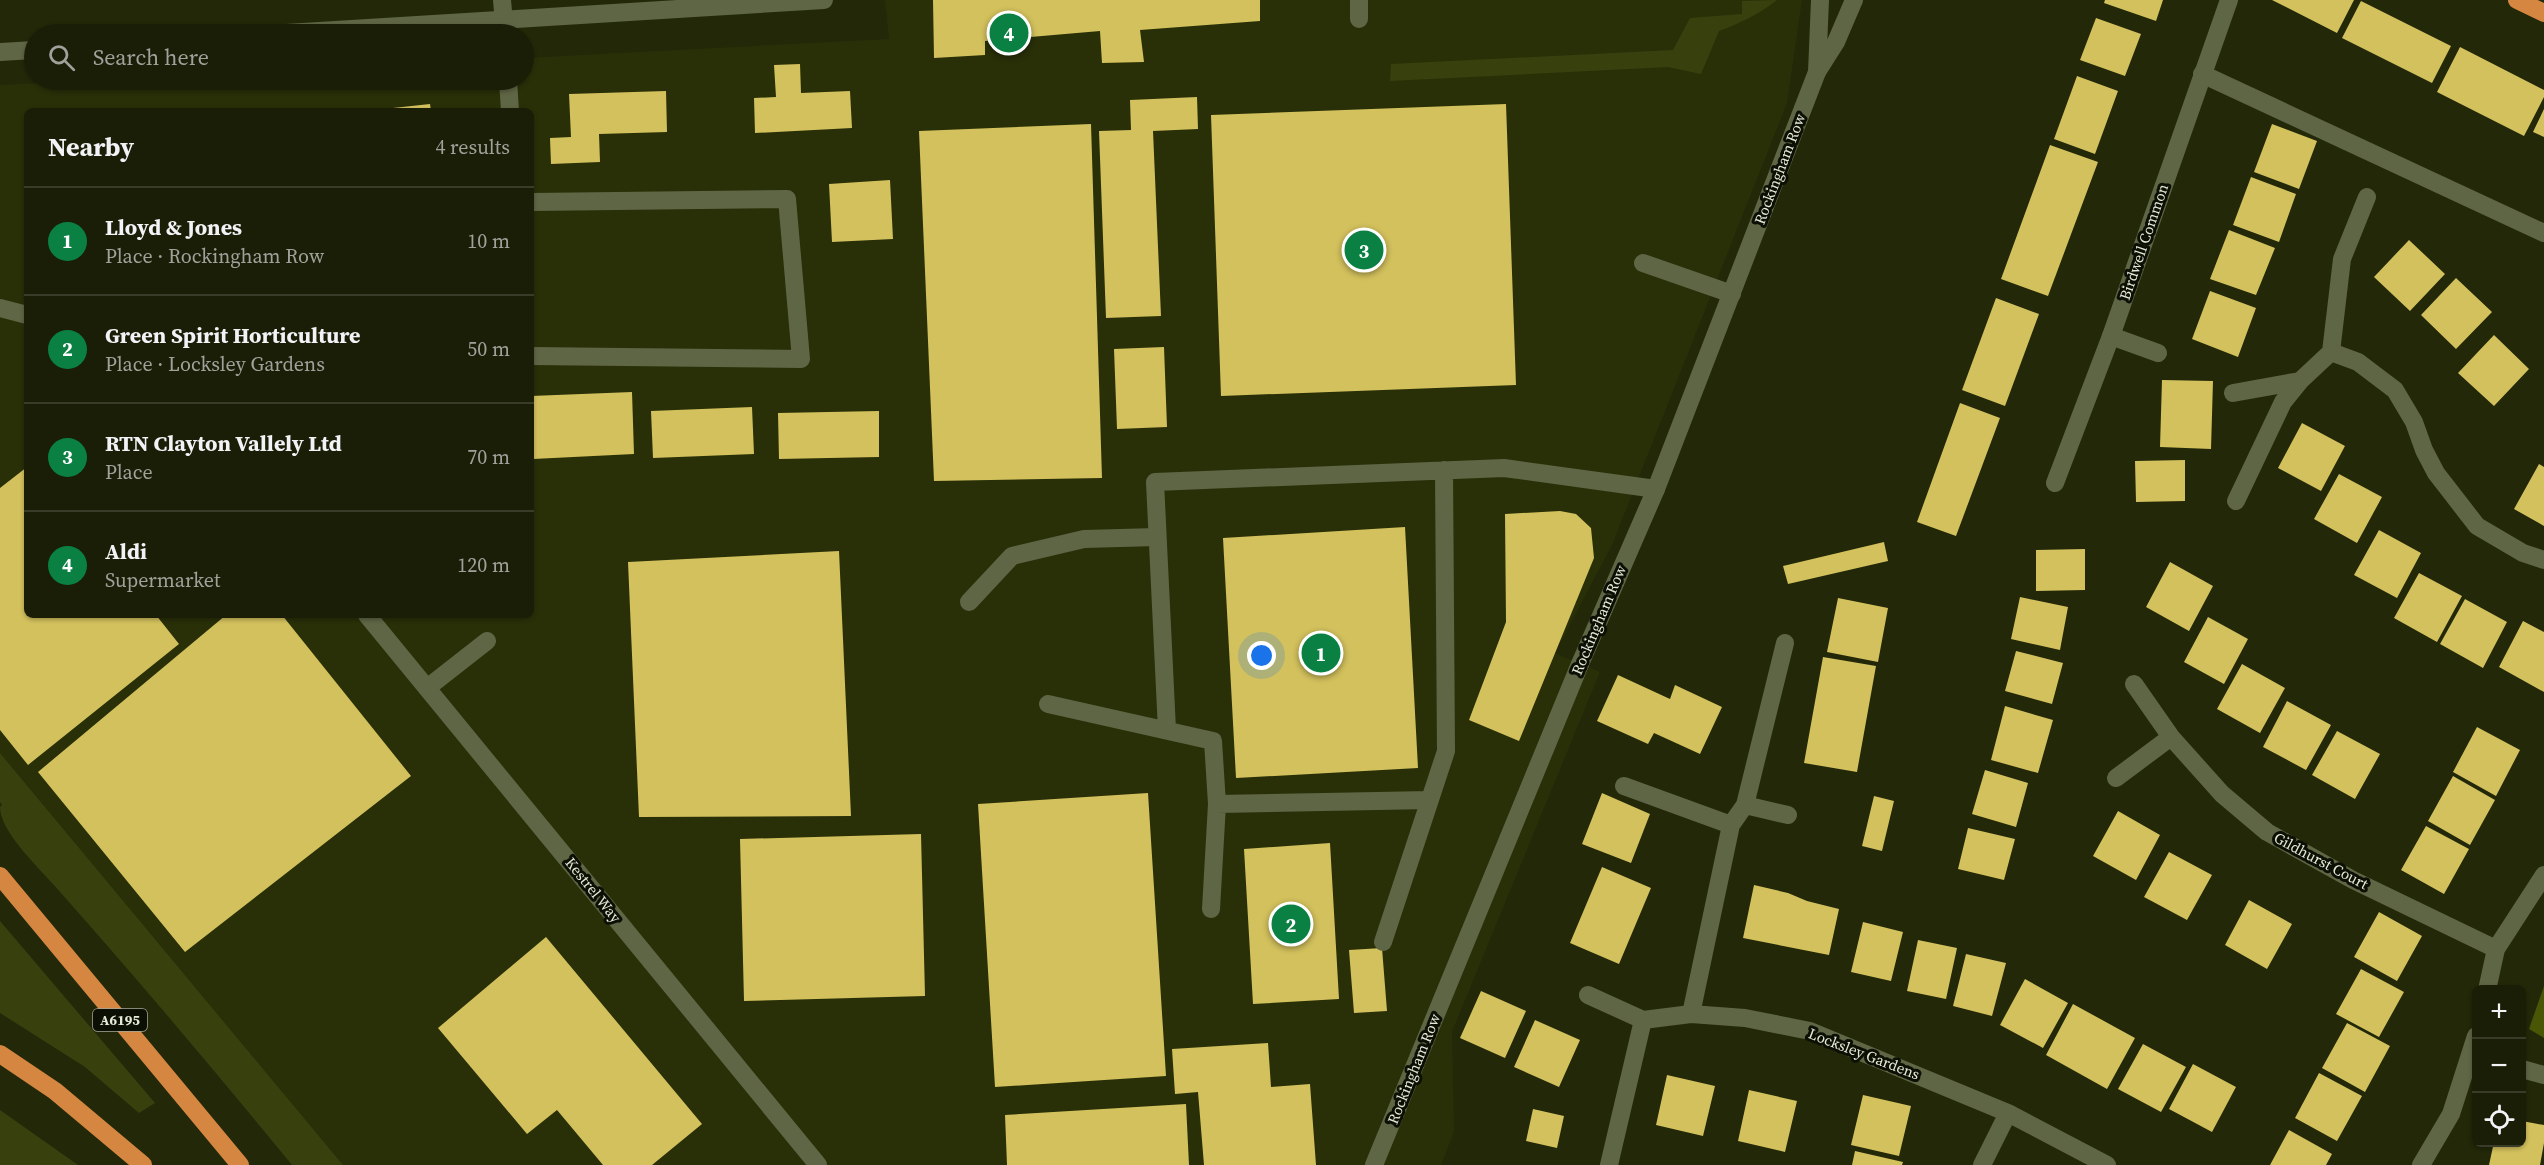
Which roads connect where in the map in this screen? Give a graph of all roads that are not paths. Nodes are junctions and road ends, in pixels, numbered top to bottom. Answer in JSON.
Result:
{"nodes":[{"id":1,"x":502,"y":0,"type":"edge"},
{"id":2,"x":824,"y":0,"type":"edge"},
{"id":3,"x":1359,"y":0,"type":"edge"},
{"id":4,"x":1820,"y":0,"type":"edge"},
{"id":5,"x":1854,"y":0,"type":"edge"},
{"id":6,"x":2229,"y":0,"type":"edge"},
{"id":7,"x":2517,"y":0,"type":"edge"},
{"id":8,"x":2544,"y":13,"type":"edge"},
{"id":9,"x":1359,"y":19,"type":"dead end"},
{"id":10,"x":504,"y":24,"type":"edge"},
{"id":11,"x":534,"y":24,"type":"edge"},
{"id":12,"x":24,"y":51,"type":"edge"},
{"id":13,"x":0,"y":52,"type":"edge"},
{"id":14,"x":1817,"y":72,"type":"junction"},
{"id":15,"x":2202,"y":74,"type":"junction"},
{"id":16,"x":509,"y":90,"type":"edge"},
{"id":17,"x":510,"y":108,"type":"edge"},
{"id":18,"x":2367,"y":197,"type":"dead end"},
{"id":19,"x":534,"y":202,"type":"edge"},
{"id":20,"x":2544,"y":233,"type":"edge"},
{"id":21,"x":1643,"y":263,"type":"dead end"},
{"id":22,"x":1732,"y":294,"type":"junction"},
{"id":23,"x":0,"y":308,"type":"edge"},
{"id":24,"x":24,"y":314,"type":"edge"},
{"id":25,"x":2111,"y":336,"type":"junction"},
{"id":26,"x":2331,"y":352,"type":"junction"},
{"id":27,"x":2158,"y":353,"type":"dead end"},
{"id":28,"x":534,"y":356,"type":"edge"},
{"id":29,"x":2300,"y":381,"type":"junction"},
{"id":30,"x":2233,"y":393,"type":"dead end"},
{"id":31,"x":1444,"y":470,"type":"junction"},
{"id":32,"x":2055,"y":483,"type":"dead end"},
{"id":33,"x":1656,"y":489,"type":"junction"},
{"id":34,"x":2236,"y":501,"type":"dead end"},
{"id":35,"x":1157,"y":537,"type":"junction"},
{"id":36,"x":2544,"y":560,"type":"edge"},
{"id":37,"x":969,"y":602,"type":"dead end"},
{"id":38,"x":369,"y":618,"type":"edge"},
{"id":39,"x":487,"y":641,"type":"dead end"},
{"id":40,"x":1785,"y":643,"type":"dead end"},
{"id":41,"x":2134,"y":684,"type":"dead end"},
{"id":42,"x":427,"y":688,"type":"junction"},
{"id":43,"x":1048,"y":704,"type":"dead end"},
{"id":44,"x":1167,"y":730,"type":"junction"},
{"id":45,"x":2171,"y":737,"type":"junction"},
{"id":46,"x":2116,"y":778,"type":"dead end"},
{"id":47,"x":1624,"y":786,"type":"dead end"},
{"id":48,"x":1430,"y":800,"type":"junction"},
{"id":49,"x":1217,"y":804,"type":"junction"},
{"id":50,"x":1745,"y":805,"type":"junction"},
{"id":51,"x":1788,"y":815,"type":"dead end"},
{"id":52,"x":1731,"y":825,"type":"junction"},
{"id":53,"x":2544,"y":875,"type":"edge"},
{"id":54,"x":0,"y":876,"type":"edge"},
{"id":55,"x":1211,"y":909,"type":"dead end"},
{"id":56,"x":1383,"y":942,"type":"dead end"},
{"id":57,"x":2496,"y":949,"type":"junction"},
{"id":58,"x":2488,"y":985,"type":"edge"},
{"id":59,"x":1588,"y":995,"type":"dead end"},
{"id":60,"x":1691,"y":1014,"type":"junction"},
{"id":61,"x":1643,"y":1020,"type":"junction"},
{"id":62,"x":0,"y":1054,"type":"edge"},
{"id":63,"x":2472,"y":1061,"type":"edge"},
{"id":64,"x":2526,"y":1070,"type":"edge"},
{"id":65,"x":2544,"y":1075,"type":"edge"},
{"id":66,"x":2008,"y":1113,"type":"junction"},
{"id":67,"x":142,"y":1165,"type":"edge"},
{"id":68,"x":240,"y":1165,"type":"edge"},
{"id":69,"x":818,"y":1165,"type":"edge"},
{"id":70,"x":1374,"y":1165,"type":"edge"},
{"id":71,"x":1610,"y":1165,"type":"edge"},
{"id":72,"x":1982,"y":1165,"type":"edge"},
{"id":73,"x":2107,"y":1165,"type":"edge"},
{"id":74,"x":2421,"y":1165,"type":"edge"}],
"edges":[{"from":1,"to":10,"type":"street"},
{"from":2,"to":11,"type":"street"},
{"from":3,"to":9,"type":"street"},
{"from":4,"to":14,"type":"street","name":"Rockingham Row"},
{"from":5,"to":14,"type":"street","name":"Rockingham Row"},
{"from":6,"to":15,"type":"street","name":"Birdwell Common"},
{"from":7,"to":8,"type":"highway"},
{"from":12,"to":13,"type":"street"},
{"from":14,"to":22,"type":"street","name":"Rockingham Row"},
{"from":15,"to":20,"type":"street"},
{"from":15,"to":25,"type":"street","name":"Birdwell Common"},
{"from":16,"to":17,"type":"street"},
{"from":18,"to":26,"type":"street"},
{"from":19,"to":28,"type":"street"},
{"from":21,"to":22,"type":"street"},
{"from":22,"to":33,"type":"street","name":"Rockingham Row"},
{"from":23,"to":24,"type":"street"},
{"from":25,"to":27,"type":"street"},
{"from":25,"to":32,"type":"street","name":"Birdwell Common"},
{"from":26,"to":29,"type":"street"},
{"from":26,"to":36,"type":"street"},
{"from":29,"to":30,"type":"street"},
{"from":29,"to":34,"type":"street"},
{"from":31,"to":33,"type":"street"},
{"from":31,"to":35,"type":"street"},
{"from":31,"to":48,"type":"street"},
{"from":33,"to":70,"type":"street","name":"Rockingham Row"},
{"from":35,"to":37,"type":"street"},
{"from":35,"to":44,"type":"street"},
{"from":38,"to":42,"type":"street","name":"Kestrel Way"},
{"from":39,"to":42,"type":"street"},
{"from":40,"to":50,"type":"street"},
{"from":41,"to":45,"type":"street","name":"Gildhurst Court"},
{"from":42,"to":69,"type":"street","name":"Kestrel Way"},
{"from":43,"to":44,"type":"street"},
{"from":44,"to":49,"type":"street"},
{"from":45,"to":46,"type":"street"},
{"from":45,"to":57,"type":"street","name":"Gildhurst Court"},
{"from":47,"to":52,"type":"street"},
{"from":48,"to":49,"type":"street"},
{"from":48,"to":56,"type":"street"},
{"from":49,"to":55,"type":"street"},
{"from":50,"to":51,"type":"street"},
{"from":50,"to":52,"type":"street"},
{"from":52,"to":60,"type":"street"},
{"from":53,"to":57,"type":"street"},
{"from":54,"to":68,"type":"highway","number":"A6195"},
{"from":57,"to":58,"type":"street"},
{"from":59,"to":61,"type":"street"},
{"from":60,"to":61,"type":"street","name":"Locksley Gardens"},
{"from":60,"to":66,"type":"street","name":"Locksley Gardens"},
{"from":61,"to":71,"type":"street"},
{"from":62,"to":67,"type":"highway"},
{"from":63,"to":74,"type":"street"},
{"from":64,"to":65,"type":"street"},
{"from":66,"to":72,"type":"street"},
{"from":66,"to":73,"type":"street","name":"Locksley Gardens"}]}
